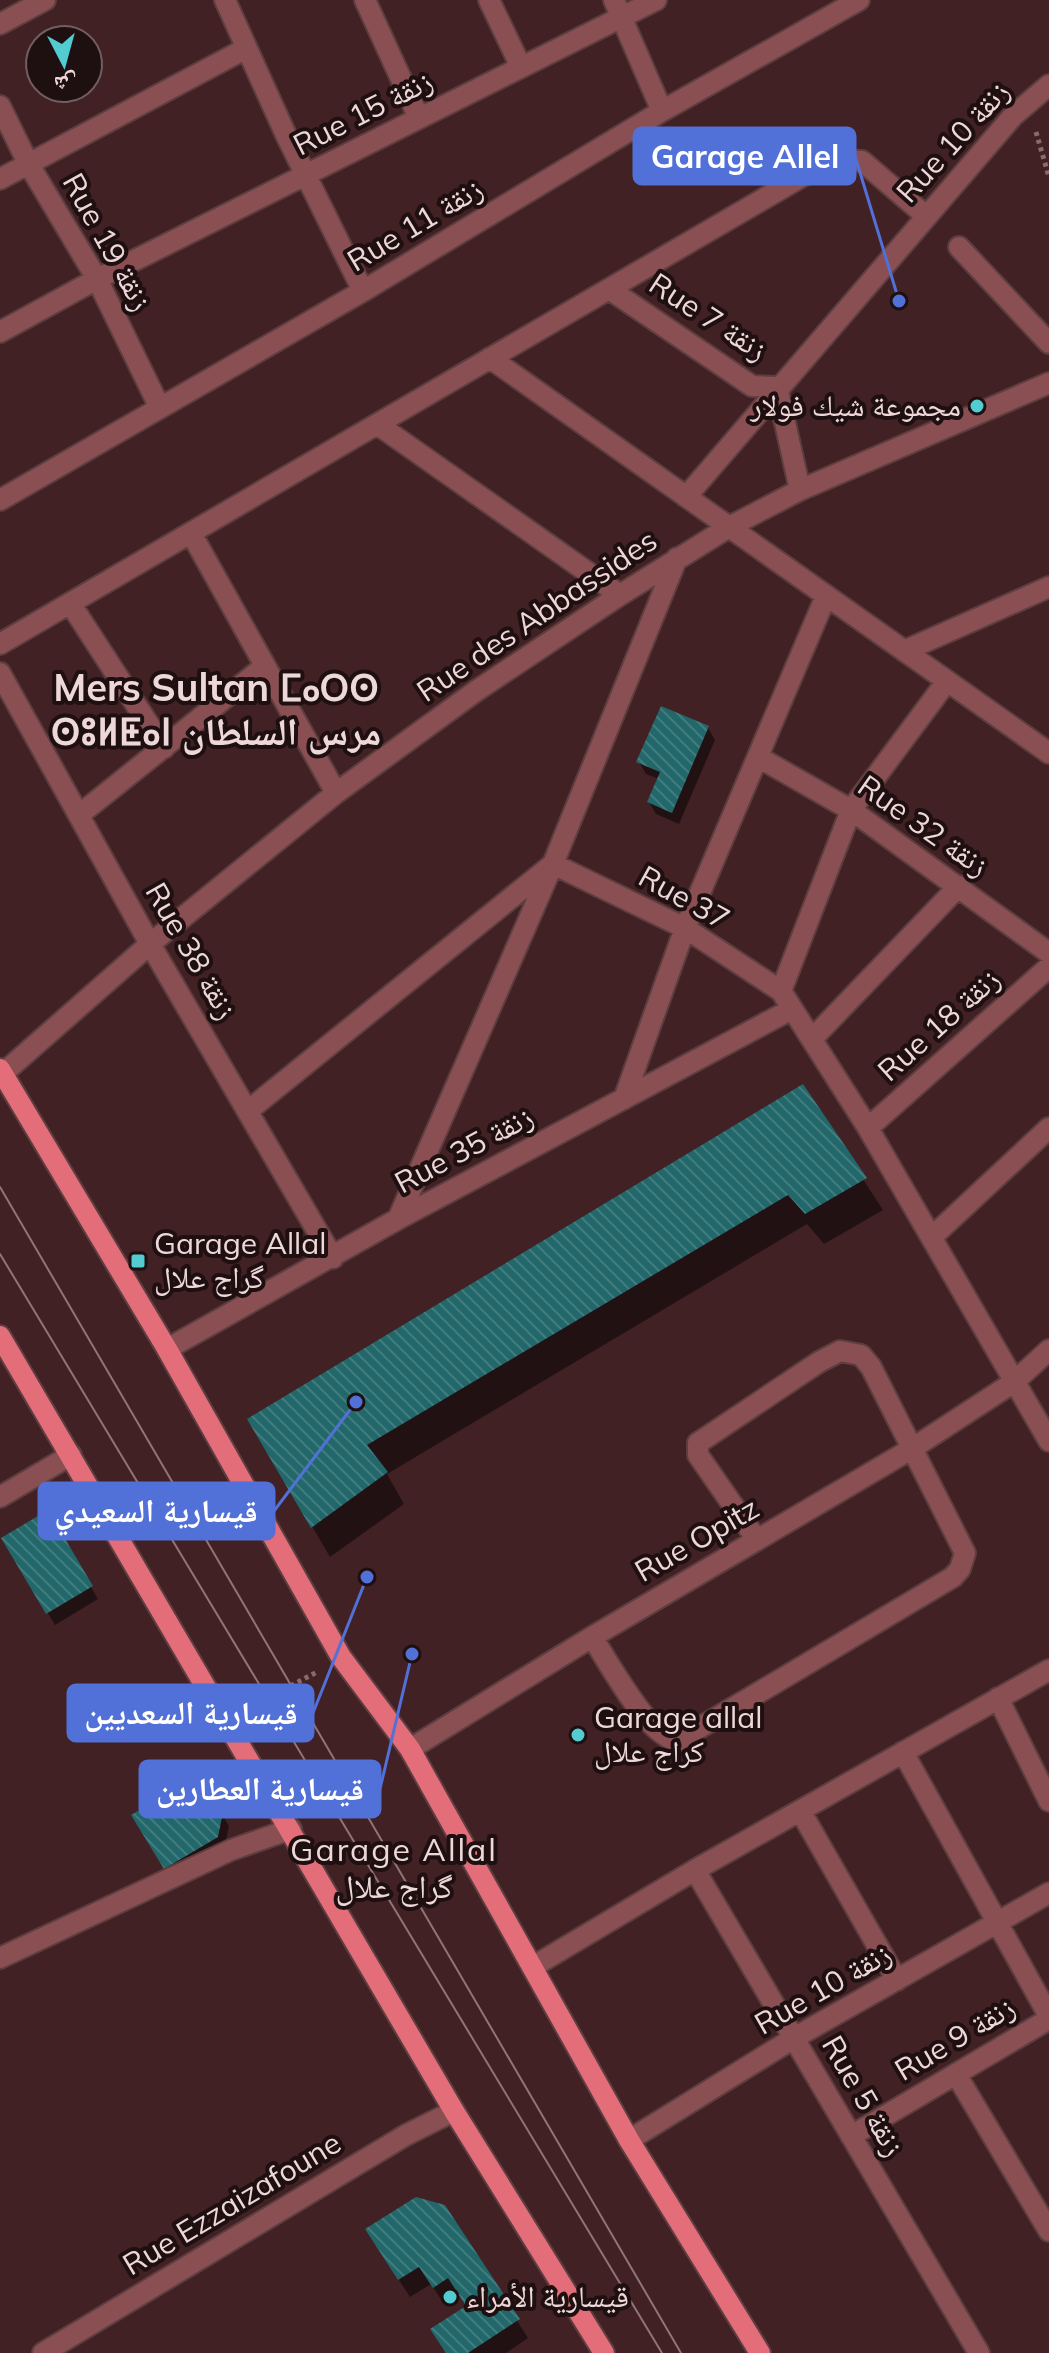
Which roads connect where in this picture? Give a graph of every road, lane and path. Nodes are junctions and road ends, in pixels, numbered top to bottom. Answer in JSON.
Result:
{"nodes":[{"id":1,"x":45,"y":0,"type":"edge"},
{"id":2,"x":225,"y":0,"type":"edge"},
{"id":3,"x":365,"y":0,"type":"edge"},
{"id":4,"x":489,"y":0,"type":"edge"},
{"id":5,"x":656,"y":0,"type":"edge"},
{"id":6,"x":859,"y":0,"type":"edge"},
{"id":7,"x":618,"y":8,"type":"edge"},
{"id":8,"x":0,"y":24,"type":"edge"},
{"id":9,"x":245,"y":49,"type":"junction"},
{"id":10,"x":521,"y":67,"type":"junction"},
{"id":11,"x":1049,"y":85,"type":"edge"},
{"id":12,"x":1028,"y":101,"type":"junction"},
{"id":13,"x":0,"y":106,"type":"edge"},
{"id":14,"x":662,"y":111,"type":"junction"},
{"id":15,"x":419,"y":118,"type":"junction"},
{"id":16,"x":28,"y":163,"type":"junction"},
{"id":17,"x":307,"y":176,"type":"junction"},
{"id":18,"x":1049,"y":177,"type":"edge"},
{"id":19,"x":0,"y":179,"type":"edge"},
{"id":20,"x":926,"y":216,"type":"junction"},
{"id":21,"x":959,"y":247,"type":"dead end"},
{"id":22,"x":97,"y":279,"type":"junction"},
{"id":23,"x":609,"y":289,"type":"junction"},
{"id":24,"x":363,"y":291,"type":"junction"},
{"id":25,"x":0,"y":332,"type":"edge"},
{"id":26,"x":1049,"y":343,"type":"edge"},
{"id":27,"x":490,"y":358,"type":"junction"},
{"id":28,"x":1049,"y":383,"type":"edge"},
{"id":29,"x":777,"y":387,"type":"junction"},
{"id":30,"x":160,"y":408,"type":"junction"},
{"id":31,"x":377,"y":424,"type":"junction"},
{"id":32,"x":800,"y":490,"type":"junction"},
{"id":33,"x":686,"y":497,"type":"junction"},
{"id":34,"x":0,"y":500,"type":"edge"},
{"id":35,"x":729,"y":527,"type":"junction"},
{"id":36,"x":191,"y":533,"type":"junction"},
{"id":37,"x":677,"y":558,"type":"junction"},
{"id":38,"x":1049,"y":587,"type":"edge"},
{"id":39,"x":620,"y":595,"type":"junction"},
{"id":40,"x":826,"y":596,"type":"junction"},
{"id":41,"x":70,"y":603,"type":"junction"},
{"id":42,"x":0,"y":644,"type":"edge"},
{"id":43,"x":904,"y":651,"type":"junction"},
{"id":44,"x":265,"y":666,"type":"junction"},
{"id":45,"x":0,"y":673,"type":"edge"},
{"id":46,"x":947,"y":681,"type":"junction"},
{"id":47,"x":164,"y":748,"type":"junction"},
{"id":48,"x":1049,"y":753,"type":"edge"},
{"id":49,"x":758,"y":757,"type":"junction"},
{"id":50,"x":336,"y":793,"type":"junction"},
{"id":51,"x":851,"y":810,"type":"junction"},
{"id":52,"x":79,"y":815,"type":"junction"},
{"id":53,"x":553,"y":864,"type":"junction"},
{"id":54,"x":959,"y":886,"type":"junction"},
{"id":55,"x":685,"y":928,"type":"junction"},
{"id":56,"x":150,"y":944,"type":"junction"},
{"id":57,"x":1049,"y":953,"type":"edge"},
{"id":58,"x":1049,"y":967,"type":"edge"},
{"id":59,"x":786,"y":1000,"type":"junction"},
{"id":60,"x":812,"y":1039,"type":"junction"},
{"id":61,"x":1,"y":1073,"type":"edge"},
{"id":62,"x":624,"y":1099,"type":"junction"},
{"id":63,"x":249,"y":1110,"type":"junction"},
{"id":64,"x":868,"y":1128,"type":"junction"},
{"id":65,"x":1049,"y":1128,"type":"edge"},
{"id":66,"x":398,"y":1219,"type":"junction"},
{"id":67,"x":932,"y":1237,"type":"junction"},
{"id":68,"x":333,"y":1258,"type":"junction"},
{"id":69,"x":0,"y":1336,"type":"edge"},
{"id":70,"x":167,"y":1349,"type":"junction"},
{"id":71,"x":1049,"y":1350,"type":"edge"},
{"id":72,"x":1014,"y":1382,"type":"junction"},
{"id":73,"x":1049,"y":1441,"type":"edge"},
{"id":74,"x":913,"y":1448,"type":"junction"},
{"id":75,"x":71,"y":1455,"type":"junction"},
{"id":76,"x":0,"y":1497,"type":"edge"},
{"id":77,"x":757,"y":1540,"type":"junction"},
{"id":78,"x":592,"y":1637,"type":"junction"},
{"id":79,"x":341,"y":1657,"type":"junction"},
{"id":80,"x":1049,"y":1670,"type":"edge"},
{"id":81,"x":998,"y":1698,"type":"junction"},
{"id":82,"x":226,"y":1718,"type":"junction"},
{"id":83,"x":410,"y":1749,"type":"junction"},
{"id":84,"x":903,"y":1752,"type":"junction"},
{"id":85,"x":1049,"y":1801,"type":"edge"},
{"id":86,"x":801,"y":1812,"type":"junction"},
{"id":87,"x":291,"y":1829,"type":"junction"},
{"id":88,"x":695,"y":1870,"type":"junction"},
{"id":89,"x":1049,"y":1893,"type":"edge"},
{"id":90,"x":998,"y":1922,"type":"junction"},
{"id":91,"x":0,"y":1958,"type":"edge"},
{"id":92,"x":534,"y":1966,"type":"junction"},
{"id":93,"x":897,"y":1980,"type":"junction"},
{"id":94,"x":1049,"y":2018,"type":"edge"},
{"id":95,"x":794,"y":2038,"type":"junction"},
{"id":96,"x":956,"y":2074,"type":"junction"},
{"id":97,"x":454,"y":2111,"type":"junction"},
{"id":98,"x":851,"y":2136,"type":"junction"},
{"id":99,"x":629,"y":2140,"type":"junction"},
{"id":100,"x":1049,"y":2231,"type":"edge"},
{"id":101,"x":43,"y":2353,"type":"edge"},
{"id":102,"x":604,"y":2353,"type":"edge"},
{"id":103,"x":760,"y":2353,"type":"edge"},
{"id":104,"x":979,"y":2353,"type":"edge"}],
"edges":[{"from":1,"to":8,"type":"street"},
{"from":2,"to":9,"type":"street"},
{"from":3,"to":15,"type":"street"},
{"from":4,"to":10,"type":"street"},
{"from":5,"to":7,"type":"street","name":"Rue 15 زنقة"},
{"from":6,"to":14,"type":"street","name":"Rue 11 زنقة"},
{"from":7,"to":10,"type":"street","name":"Rue 15 زنقة"},
{"from":7,"to":14,"type":"street"},
{"from":9,"to":16,"type":"street"},
{"from":9,"to":17,"type":"street"},
{"from":10,"to":15,"type":"street","name":"Rue 15 زنقة"},
{"from":11,"to":12,"type":"street","name":"Rue 10 زنقة"},
{"from":12,"to":18,"type":"path"},
{"from":12,"to":20,"type":"street","name":"Rue 10 زنقة"},
{"from":13,"to":16,"type":"street","name":"Rue 19 زنقة"},
{"from":14,"to":24,"type":"street","name":"Rue 11 زنقة"},
{"from":15,"to":17,"type":"street","name":"Rue 15 زنقة"},
{"from":16,"to":19,"type":"street"},
{"from":16,"to":22,"type":"street","name":"Rue 19 زنقة"},
{"from":17,"to":22,"type":"street","name":"Rue 15 زنقة"},
{"from":17,"to":24,"type":"street"},
{"from":20,"to":23,"type":"street"},
{"from":20,"to":29,"type":"street","name":"Rue 10 زنقة"},
{"from":21,"to":26,"type":"street"},
{"from":22,"to":25,"type":"street","name":"Rue 15 زنقة"},
{"from":22,"to":30,"type":"street","name":"Rue 19 زنقة"},
{"from":23,"to":27,"type":"street"},
{"from":23,"to":29,"type":"street","name":"Rue 7 زنقة"},
{"from":24,"to":30,"type":"street","name":"Rue 11 زنقة"},
{"from":27,"to":31,"type":"street"},
{"from":27,"to":33,"type":"street"},
{"from":28,"to":32,"type":"street","name":"Rue des Abbassides"},
{"from":29,"to":32,"type":"street"},
{"from":29,"to":33,"type":"street","name":"Rue 10 زنقة"},
{"from":30,"to":34,"type":"street","name":"Rue 11 زنقة"},
{"from":31,"to":36,"type":"street"},
{"from":31,"to":39,"type":"street"},
{"from":32,"to":35,"type":"street","name":"Rue des Abbassides"},
{"from":33,"to":35,"type":"street"},
{"from":35,"to":37,"type":"street","name":"Rue des Abbassides"},
{"from":35,"to":40,"type":"street"},
{"from":36,"to":41,"type":"street"},
{"from":36,"to":44,"type":"street"},
{"from":37,"to":39,"type":"street","name":"Rue des Abbassides"},
{"from":37,"to":53,"type":"street"},
{"from":38,"to":43,"type":"street"},
{"from":39,"to":50,"type":"street","name":"Rue des Abbassides"},
{"from":40,"to":43,"type":"street"},
{"from":40,"to":49,"type":"street"},
{"from":41,"to":42,"type":"street"},
{"from":41,"to":47,"type":"street"},
{"from":43,"to":46,"type":"street"},
{"from":44,"to":47,"type":"street"},
{"from":44,"to":50,"type":"street"},
{"from":45,"to":52,"type":"street","name":"Rue 38 زنقة"},
{"from":46,"to":48,"type":"street"},
{"from":46,"to":51,"type":"street"},
{"from":47,"to":52,"type":"street"},
{"from":49,"to":51,"type":"street","name":"Rue 32 زنقة"},
{"from":49,"to":55,"type":"street"},
{"from":50,"to":56,"type":"street","name":"Rue des Abbassides"},
{"from":51,"to":54,"type":"street","name":"Rue 32 زنقة"},
{"from":51,"to":59,"type":"street"},
{"from":52,"to":56,"type":"street","name":"Rue 38 زنقة"},
{"from":53,"to":55,"type":"street","name":"Rue 37"},
{"from":53,"to":63,"type":"street"},
{"from":53,"to":66,"type":"street"},
{"from":54,"to":57,"type":"street","name":"Rue 32 زنقة"},
{"from":54,"to":60,"type":"street"},
{"from":55,"to":59,"type":"street","name":"Rue 37"},
{"from":55,"to":62,"type":"street"},
{"from":56,"to":61,"type":"street","name":"Rue des Abbassides"},
{"from":56,"to":63,"type":"street","name":"Rue 38 زنقة"},
{"from":58,"to":64,"type":"street","name":"Rue 18 زنقة"},
{"from":59,"to":60,"type":"street"},
{"from":59,"to":62,"type":"street","name":"Rue 35 زنقة"},
{"from":60,"to":64,"type":"street"},
{"from":61,"to":70,"type":"main road"},
{"from":62,"to":66,"type":"street","name":"Rue 35 زنقة"},
{"from":63,"to":68,"type":"street","name":"Rue 38 زنقة"},
{"from":64,"to":67,"type":"street"},
{"from":65,"to":67,"type":"street"},
{"from":66,"to":68,"type":"street","name":"Rue 35 زنقة"},
{"from":67,"to":72,"type":"street"},
{"from":68,"to":70,"type":"street","name":"Rue 35 زنقة"},
{"from":69,"to":75,"type":"main road"},
{"from":70,"to":79,"type":"main road"},
{"from":71,"to":72,"type":"street","name":"Rue Opitz"},
{"from":72,"to":73,"type":"street"},
{"from":72,"to":74,"type":"street","name":"Rue Opitz"},
{"from":74,"to":77,"type":"street","name":"Rue Opitz"},
{"from":74,"to":77,"type":"street"},
{"from":74,"to":78,"type":"street"},
{"from":75,"to":76,"type":"street"},
{"from":75,"to":82,"type":"main road"},
{"from":77,"to":78,"type":"street","name":"Rue Opitz"},
{"from":78,"to":83,"type":"street","name":"Rue Opitz"},
{"from":79,"to":82,"type":"path"},
{"from":79,"to":83,"type":"main road"},
{"from":80,"to":81,"type":"street"},
{"from":81,"to":84,"type":"street"},
{"from":81,"to":85,"type":"street"},
{"from":82,"to":87,"type":"main road"},
{"from":83,"to":92,"type":"main road"},
{"from":84,"to":86,"type":"street"},
{"from":84,"to":90,"type":"street"},
{"from":86,"to":88,"type":"street"},
{"from":86,"to":93,"type":"street"},
{"from":87,"to":91,"type":"street"},
{"from":87,"to":97,"type":"main road"},
{"from":88,"to":92,"type":"street"},
{"from":88,"to":95,"type":"street","name":"Rue 5 زنقة"},
{"from":89,"to":90,"type":"street","name":"Rue 10 زنقة"},
{"from":90,"to":93,"type":"street","name":"Rue 10 زنقة"},
{"from":90,"to":94,"type":"street"},
{"from":92,"to":99,"type":"main road"},
{"from":93,"to":95,"type":"street","name":"Rue 10 زنقة"},
{"from":94,"to":96,"type":"street","name":"Rue 9 زنقة"},
{"from":95,"to":98,"type":"street","name":"Rue 5 زنقة"},
{"from":95,"to":99,"type":"street","name":"Rue 10 زنقة"},
{"from":96,"to":98,"type":"street","name":"Rue 9 زنقة"},
{"from":96,"to":100,"type":"street"},
{"from":97,"to":101,"type":"street","name":"Rue Ezzaizafoune"},
{"from":97,"to":102,"type":"main road"},
{"from":98,"to":104,"type":"street","name":"Rue 5 زنقة"},
{"from":99,"to":103,"type":"main road"}]}
